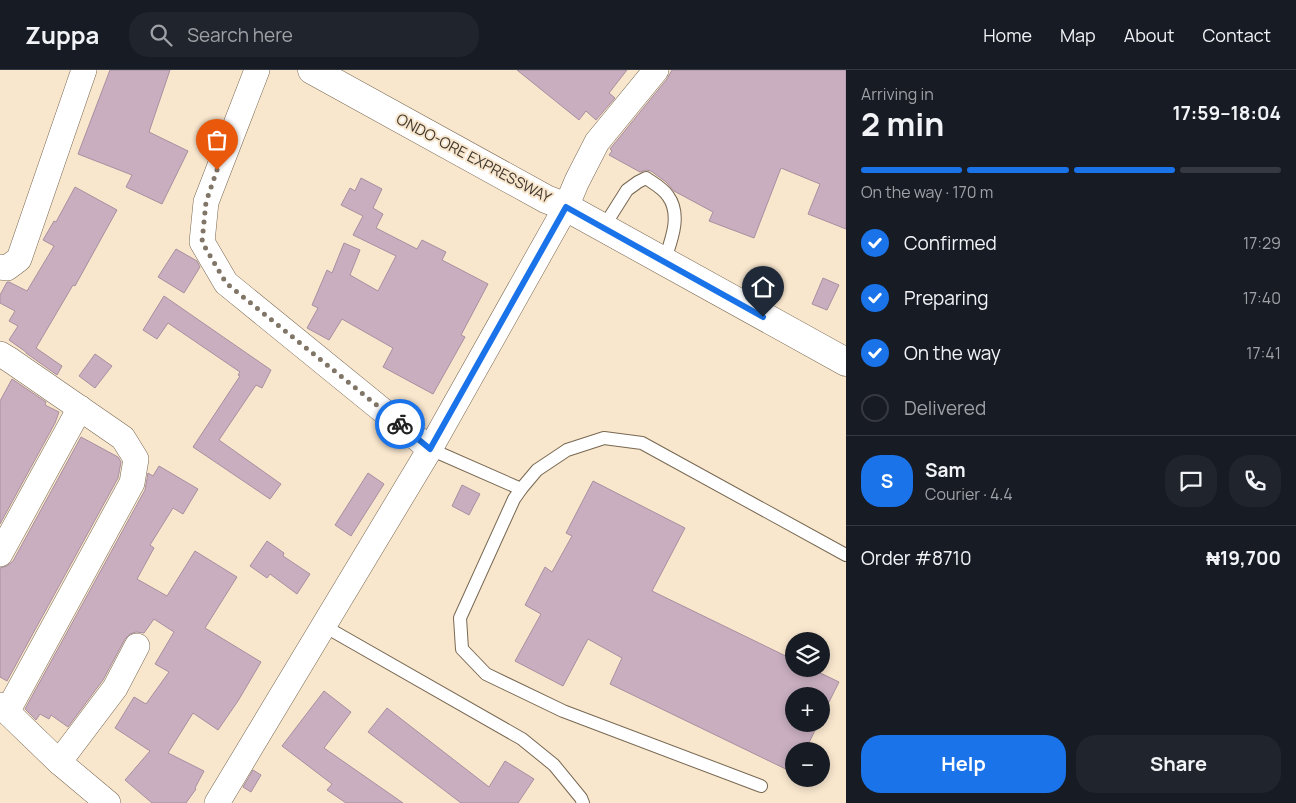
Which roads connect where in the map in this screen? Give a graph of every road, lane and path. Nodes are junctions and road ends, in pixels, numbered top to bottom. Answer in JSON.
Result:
{"nodes":[{"id":1,"x":84,"y":70,"type":"edge"},
{"id":2,"x":257,"y":70,"type":"edge"},
{"id":3,"x":312,"y":70,"type":"edge"},
{"id":4,"x":656,"y":70,"type":"edge"},
{"id":5,"x":345,"y":78,"type":"edge"},
{"id":6,"x":566,"y":207,"type":"junction"},
{"id":7,"x":603,"y":228,"type":"junction"},
{"id":8,"x":664,"y":262,"type":"junction"},
{"id":9,"x":0,"y":267,"type":"edge"},
{"id":10,"x":846,"y":362,"type":"edge"},
{"id":11,"x":4,"y":364,"type":"edge"},
{"id":12,"x":80,"y":408,"type":"junction"},
{"id":13,"x":430,"y":449,"type":"junction"},
{"id":14,"x":521,"y":489,"type":"junction"},
{"id":15,"x":0,"y":554,"type":"edge"},
{"id":16,"x":846,"y":555,"type":"edge"},
{"id":17,"x":324,"y":626,"type":"junction"},
{"id":18,"x":137,"y":646,"type":"dead end"},
{"id":19,"x":4,"y":709,"type":"edge"},
{"id":20,"x":59,"y":762,"type":"junction"},
{"id":21,"x":761,"y":786,"type":"dead end"},
{"id":22,"x":108,"y":803,"type":"edge"},
{"id":23,"x":218,"y":803,"type":"edge"},
{"id":24,"x":583,"y":803,"type":"edge"}],
"edges":[{"from":1,"to":9,"type":"street"},
{"from":2,"to":13,"type":"street"},
{"from":3,"to":5,"type":"main road","name":"ONDO-ORE EXPRESSWAY"},
{"from":4,"to":6,"type":"street"},
{"from":5,"to":6,"type":"main road","name":"ONDO-ORE EXPRESSWAY"},
{"from":6,"to":7,"type":"main road","name":"ONDO-ORE EXPRESSWAY"},
{"from":6,"to":13,"type":"street"},
{"from":7,"to":8,"type":"main road","name":"ONDO-ORE EXPRESSWAY"},
{"from":7,"to":8,"type":"lane"},
{"from":8,"to":10,"type":"main road","name":"ONDO-ORE EXPRESSWAY"},
{"from":11,"to":12,"type":"street"},
{"from":12,"to":15,"type":"street"},
{"from":12,"to":19,"type":"street"},
{"from":13,"to":14,"type":"lane"},
{"from":13,"to":17,"type":"street"},
{"from":14,"to":16,"type":"lane"},
{"from":14,"to":21,"type":"lane"},
{"from":17,"to":23,"type":"street"},
{"from":17,"to":24,"type":"lane"},
{"from":18,"to":20,"type":"street"},
{"from":19,"to":20,"type":"street"},
{"from":20,"to":22,"type":"street"}]}
